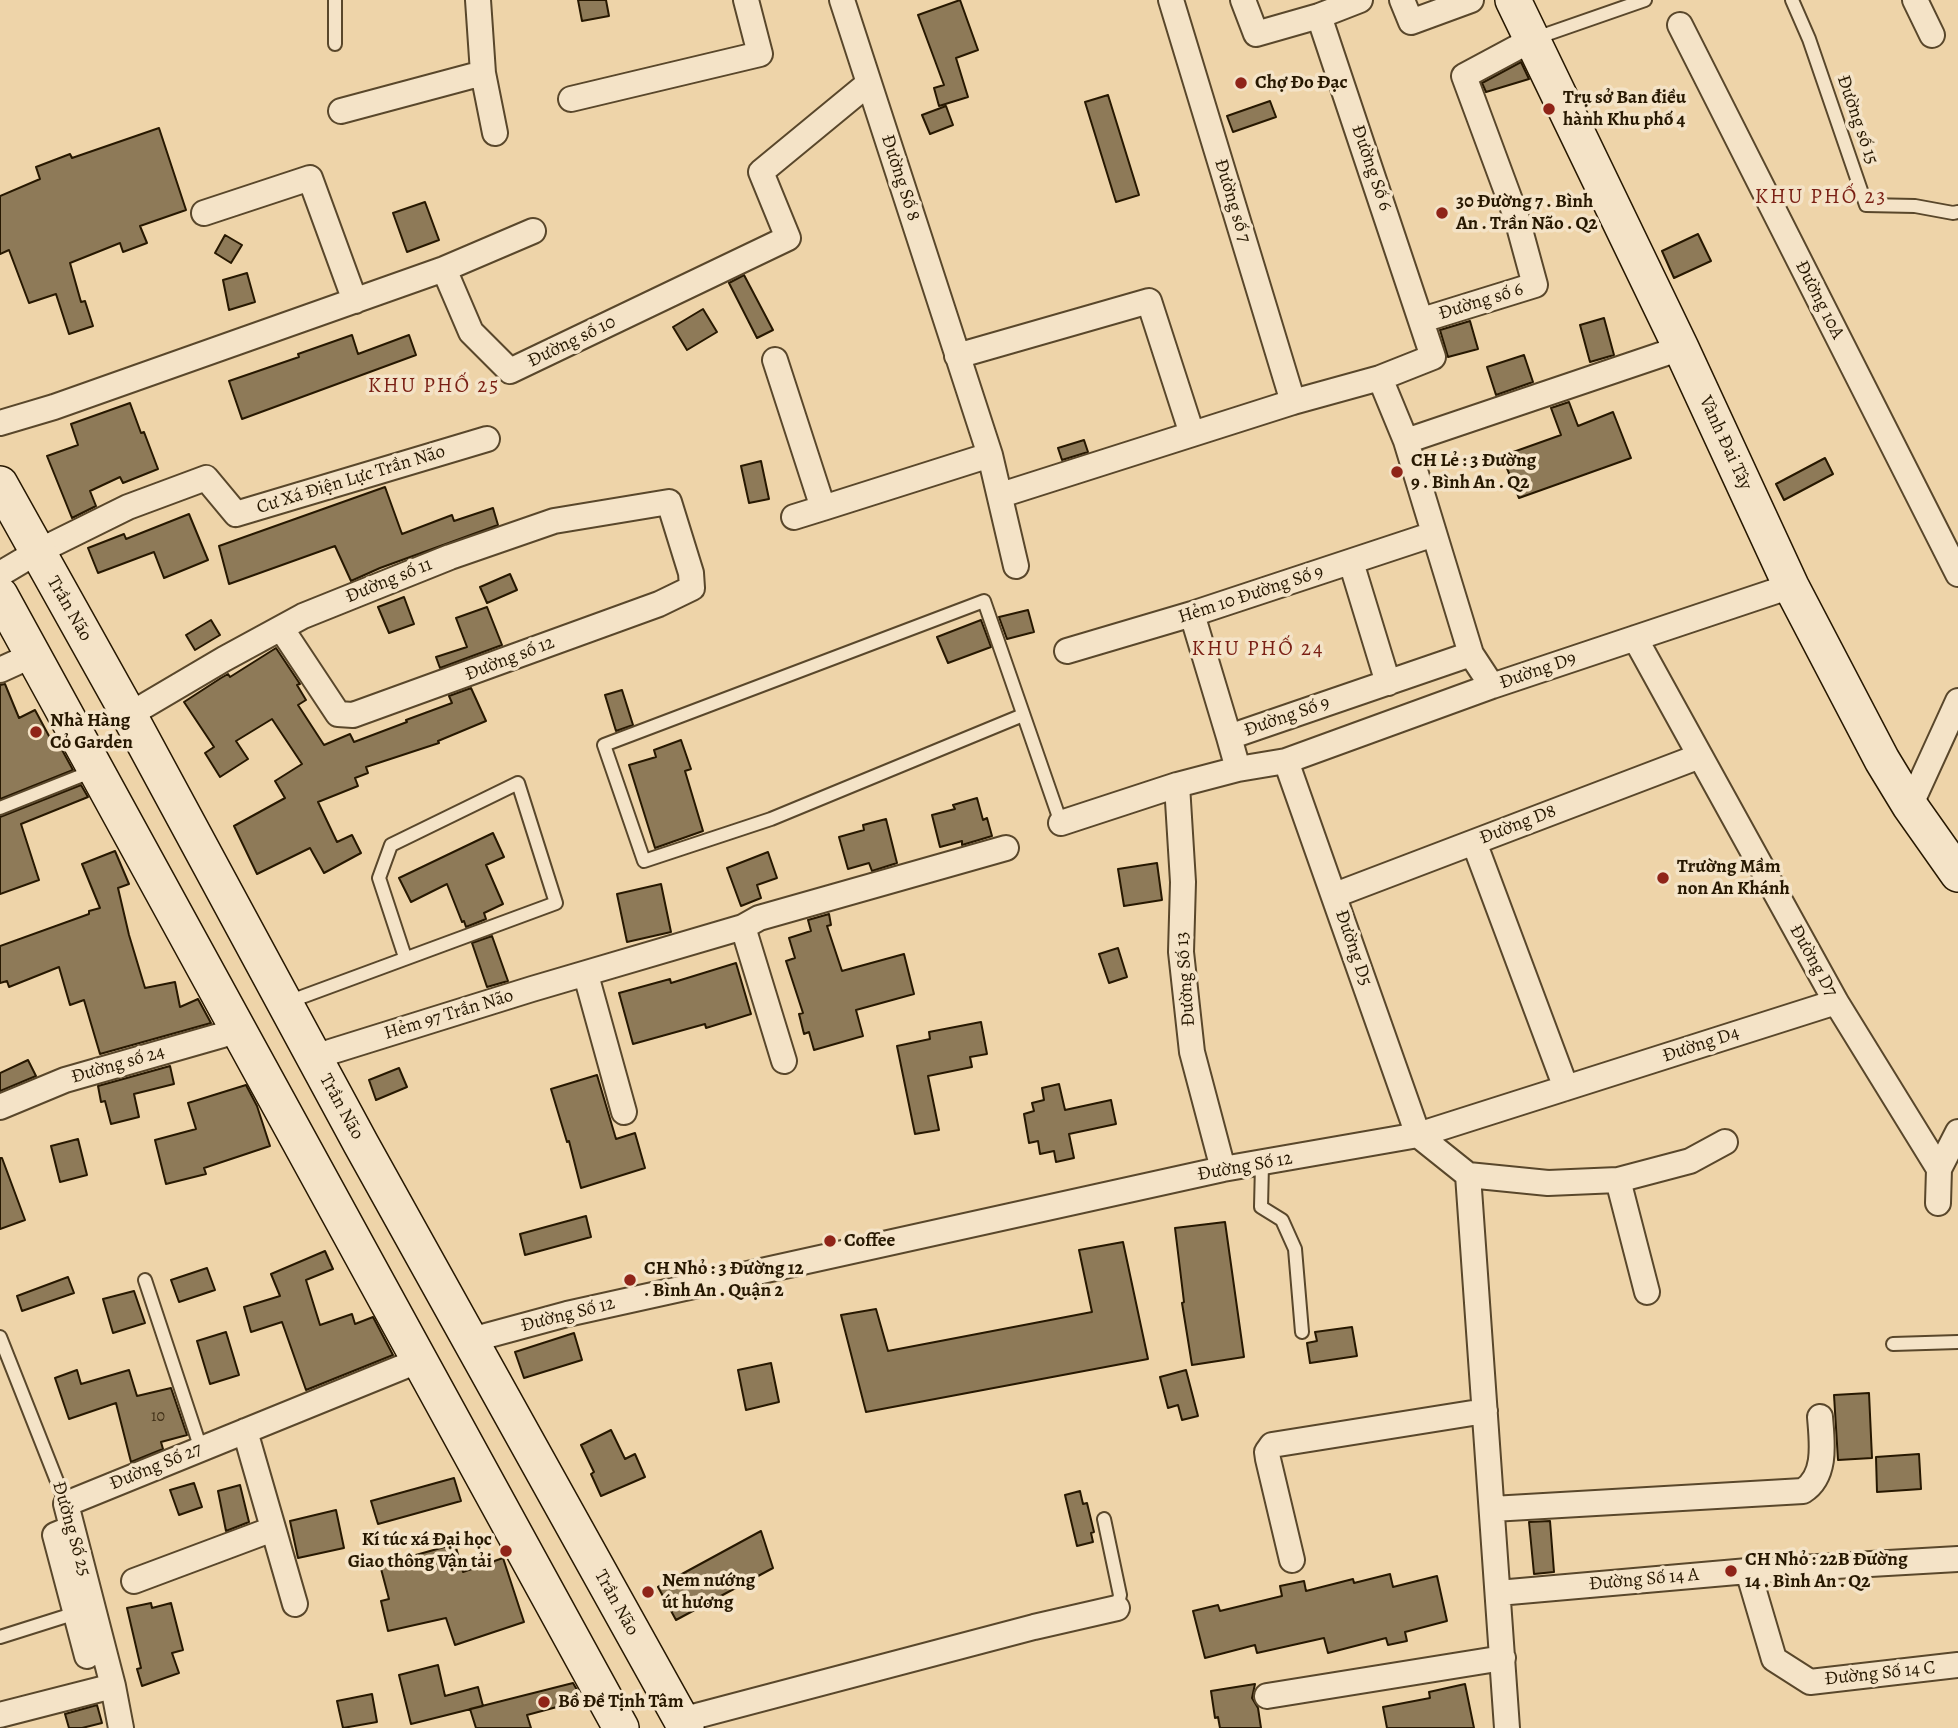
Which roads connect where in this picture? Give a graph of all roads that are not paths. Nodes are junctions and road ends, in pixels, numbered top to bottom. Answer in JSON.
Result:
{"nodes":[{"id":1,"x":335,"y":0,"type":"edge"},
{"id":2,"x":478,"y":0,"type":"edge"},
{"id":3,"x":746,"y":0,"type":"edge"},
{"id":4,"x":842,"y":0,"type":"edge"},
{"id":5,"x":1171,"y":0,"type":"edge"},
{"id":6,"x":1243,"y":0,"type":"edge"},
{"id":7,"x":1360,"y":0,"type":"edge"},
{"id":8,"x":1402,"y":0,"type":"edge"},
{"id":9,"x":1471,"y":0,"type":"edge"},
{"id":10,"x":1513,"y":0,"type":"edge"},
{"id":11,"x":1645,"y":0,"type":"edge"},
{"id":12,"x":1792,"y":0,"type":"edge"},
{"id":13,"x":1915,"y":0,"type":"edge"},
{"id":14,"x":1319,"y":16,"type":"junction"},
{"id":15,"x":1681,"y":25,"type":"dead end"},
{"id":16,"x":1932,"y":36,"type":"dead end"},
{"id":17,"x":1533,"y":39,"type":"junction"},
{"id":18,"x":335,"y":44,"type":"dead end"},
{"id":19,"x":483,"y":73,"type":"junction"},
{"id":20,"x":869,"y":83,"type":"junction"},
{"id":21,"x":571,"y":99,"type":"dead end"},
{"id":22,"x":341,"y":111,"type":"dead end"},
{"id":23,"x":495,"y":133,"type":"dead end"},
{"id":24,"x":1958,"y":212,"type":"edge"},
{"id":25,"x":204,"y":213,"type":"dead end"},
{"id":26,"x":533,"y":231,"type":"dead end"},
{"id":27,"x":444,"y":270,"type":"junction"},
{"id":28,"x":355,"y":301,"type":"junction"},
{"id":29,"x":1422,"y":320,"type":"junction"},
{"id":30,"x":1681,"y":348,"type":"junction"},
{"id":31,"x":957,"y":356,"type":"junction"},
{"id":32,"x":775,"y":360,"type":"dead end"},
{"id":33,"x":1380,"y":378,"type":"junction"},
{"id":34,"x":1293,"y":402,"type":"junction"},
{"id":35,"x":0,"y":423,"type":"edge"},
{"id":36,"x":1192,"y":433,"type":"junction"},
{"id":37,"x":487,"y":439,"type":"dead end"},
{"id":38,"x":1405,"y":441,"type":"junction"},
{"id":39,"x":989,"y":455,"type":"junction"},
{"id":40,"x":0,"y":484,"type":"edge"},
{"id":41,"x":1001,"y":495,"type":"junction"},
{"id":42,"x":669,"y":502,"type":"joint"},
{"id":43,"x":823,"y":508,"type":"junction"},
{"id":44,"x":794,"y":517,"type":"dead end"},
{"id":45,"x":1434,"y":534,"type":"junction"},
{"id":46,"x":37,"y":552,"type":"junction"},
{"id":47,"x":1351,"y":562,"type":"junction"},
{"id":48,"x":1016,"y":566,"type":"dead end"},
{"id":49,"x":0,"y":575,"type":"edge"},
{"id":50,"x":1958,"y":575,"type":"edge"},
{"id":51,"x":1791,"y":586,"type":"junction"},
{"id":52,"x":0,"y":595,"type":"edge"},
{"id":53,"x":1192,"y":614,"type":"junction"},
{"id":54,"x":281,"y":628,"type":"junction"},
{"id":55,"x":1635,"y":638,"type":"junction"},
{"id":56,"x":1067,"y":651,"type":"dead end"},
{"id":57,"x":1471,"y":654,"type":"junction"},
{"id":58,"x":33,"y":655,"type":"junction"},
{"id":59,"x":0,"y":670,"type":"edge"},
{"id":60,"x":1388,"y":683,"type":"junction"},
{"id":61,"x":1492,"y":686,"type":"junction"},
{"id":62,"x":1958,"y":701,"type":"edge"},
{"id":63,"x":130,"y":715,"type":"junction"},
{"id":64,"x":1023,"y":715,"type":"junction"},
{"id":65,"x":1229,"y":737,"type":"junction"},
{"id":66,"x":1700,"y":756,"type":"junction"},
{"id":67,"x":1286,"y":761,"type":"junction"},
{"id":68,"x":96,"y":769,"type":"junction"},
{"id":69,"x":1238,"y":769,"type":"junction"},
{"id":70,"x":1177,"y":785,"type":"junction"},
{"id":71,"x":1910,"y":806,"type":"junction"},
{"id":72,"x":0,"y":807,"type":"edge"},
{"id":73,"x":1061,"y":823,"type":"joint"},
{"id":74,"x":1474,"y":842,"type":"junction"},
{"id":75,"x":1006,"y":848,"type":"dead end"},
{"id":76,"x":1958,"y":874,"type":"edge"},
{"id":77,"x":1335,"y":895,"type":"junction"},
{"id":78,"x":743,"y":927,"type":"junction"},
{"id":79,"x":405,"y":957,"type":"junction"},
{"id":80,"x":586,"y":975,"type":"junction"},
{"id":81,"x":1836,"y":1002,"type":"junction"},
{"id":82,"x":285,"y":1003,"type":"junction"},
{"id":83,"x":240,"y":1030,"type":"junction"},
{"id":84,"x":314,"y":1058,"type":"junction"},
{"id":85,"x":784,"y":1061,"type":"dead end"},
{"id":86,"x":1566,"y":1088,"type":"junction"},
{"id":87,"x":0,"y":1107,"type":"edge"},
{"id":88,"x":624,"y":1112,"type":"dead end"},
{"id":89,"x":1958,"y":1132,"type":"edge"},
{"id":90,"x":1418,"y":1135,"type":"junction"},
{"id":91,"x":1725,"y":1142,"type":"dead end"},
{"id":92,"x":361,"y":1144,"type":"junction"},
{"id":93,"x":1262,"y":1164,"type":"junction"},
{"id":94,"x":1223,"y":1169,"type":"junction"},
{"id":95,"x":1939,"y":1169,"type":"junction"},
{"id":96,"x":318,"y":1171,"type":"junction"},
{"id":97,"x":1468,"y":1175,"type":"junction"},
{"id":98,"x":1618,"y":1180,"type":"junction"},
{"id":99,"x":1938,"y":1203,"type":"dead end"},
{"id":100,"x":145,"y":1280,"type":"dead end"},
{"id":101,"x":1647,"y":1292,"type":"dead end"},
{"id":102,"x":1303,"y":1332,"type":"dead end"},
{"id":103,"x":0,"y":1336,"type":"edge"},
{"id":104,"x":471,"y":1340,"type":"junction"},
{"id":105,"x":1958,"y":1342,"type":"edge"},
{"id":106,"x":1893,"y":1344,"type":"dead end"},
{"id":107,"x":420,"y":1360,"type":"junction"},
{"id":108,"x":1485,"y":1410,"type":"junction"},
{"id":109,"x":1820,"y":1417,"type":"dead end"},
{"id":110,"x":245,"y":1431,"type":"junction"},
{"id":111,"x":201,"y":1449,"type":"junction"},
{"id":112,"x":66,"y":1504,"type":"junction"},
{"id":113,"x":1492,"y":1509,"type":"junction"},
{"id":114,"x":1104,"y":1519,"type":"dead end"},
{"id":115,"x":72,"y":1528,"type":"junction"},
{"id":116,"x":273,"y":1529,"type":"junction"},
{"id":117,"x":1958,"y":1559,"type":"edge"},
{"id":118,"x":1292,"y":1560,"type":"dead end"},
{"id":119,"x":1748,"y":1571,"type":"junction"},
{"id":120,"x":134,"y":1581,"type":"dead end"},
{"id":121,"x":1499,"y":1593,"type":"junction"},
{"id":122,"x":295,"y":1604,"type":"dead end"},
{"id":123,"x":1117,"y":1608,"type":"joint"},
{"id":124,"x":76,"y":1613,"type":"junction"},
{"id":125,"x":0,"y":1637,"type":"edge"},
{"id":126,"x":87,"y":1656,"type":"dead end"},
{"id":127,"x":1503,"y":1658,"type":"junction"},
{"id":128,"x":1958,"y":1665,"type":"edge"},
{"id":129,"x":113,"y":1686,"type":"junction"},
{"id":130,"x":1267,"y":1696,"type":"dead end"},
{"id":131,"x":0,"y":1715,"type":"edge"},
{"id":132,"x":684,"y":1724,"type":"edge"},
{"id":133,"x":616,"y":1727,"type":"edge"},
{"id":134,"x":121,"y":1728,"type":"edge"},
{"id":135,"x":1507,"y":1728,"type":"edge"}],
"edges":[{"from":1,"to":18,"type":"lane"},
{"from":2,"to":19,"type":"street"},
{"from":3,"to":21,"type":"street"},
{"from":4,"to":20,"type":"street","name":"Đường Số 8"},
{"from":5,"to":34,"type":"street","name":"Đường số 7"},
{"from":6,"to":14,"type":"street"},
{"from":7,"to":14,"type":"street"},
{"from":8,"to":9,"type":"street"},
{"from":10,"to":17,"type":"main road","name":"Vành Đai Tây"},
{"from":11,"to":17,"type":"lane"},
{"from":12,"to":24,"type":"lane","name":"Đường số 15"},
{"from":13,"to":16,"type":"street"},
{"from":14,"to":29,"type":"street","name":"Đường Số 6"},
{"from":15,"to":50,"type":"street","name":"Đường 10A"},
{"from":17,"to":29,"type":"street","name":"Đường số 6"},
{"from":17,"to":30,"type":"main road","name":"Vành Đai Tây"},
{"from":19,"to":22,"type":"street"},
{"from":19,"to":23,"type":"street"},
{"from":20,"to":27,"type":"street","name":"Đường số 10"},
{"from":20,"to":31,"type":"street","name":"Đường Số 8"},
{"from":25,"to":28,"type":"street"},
{"from":26,"to":27,"type":"street"},
{"from":27,"to":28,"type":"street"},
{"from":28,"to":35,"type":"street"},
{"from":29,"to":33,"type":"street","name":"Đường Số 6"},
{"from":30,"to":38,"type":"street"},
{"from":30,"to":51,"type":"main road","name":"Vành Đai Tây"},
{"from":31,"to":36,"type":"street"},
{"from":31,"to":39,"type":"street","name":"Đường Số 8"},
{"from":32,"to":43,"type":"street"},
{"from":33,"to":34,"type":"street"},
{"from":33,"to":38,"type":"street"},
{"from":34,"to":36,"type":"street"},
{"from":36,"to":41,"type":"street"},
{"from":37,"to":46,"type":"street","name":"Cư Xá Điện Lực Trần Não"},
{"from":38,"to":45,"type":"street"},
{"from":39,"to":41,"type":"street","name":"Đường Số 8"},
{"from":39,"to":43,"type":"street"},
{"from":40,"to":46,"type":"main road","name":"Trần Não"},
{"from":41,"to":48,"type":"street","name":"Đường Số 8"},
{"from":42,"to":54,"type":"street","name":"Đường số 11"},
{"from":42,"to":54,"type":"street","name":"Đường số 12"},
{"from":43,"to":44,"type":"street"},
{"from":45,"to":47,"type":"street","name":"Hẻm 10 Đường Số 9"},
{"from":45,"to":57,"type":"street"},
{"from":46,"to":49,"type":"street","name":"Cư Xá Điện Lực Trần Não"},
{"from":46,"to":63,"type":"main road","name":"Trần Não"},
{"from":47,"to":53,"type":"street","name":"Hẻm 10 Đường Số 9"},
{"from":47,"to":60,"type":"street"},
{"from":51,"to":55,"type":"street","name":"Đường D9"},
{"from":51,"to":71,"type":"main road","name":"Vành Đai Tây"},
{"from":52,"to":58,"type":"main road"},
{"from":53,"to":56,"type":"street","name":"Hẻm 10 Đường Số 9"},
{"from":53,"to":65,"type":"street"},
{"from":54,"to":63,"type":"street","name":"Đường số 11"},
{"from":55,"to":61,"type":"street","name":"Đường D9"},
{"from":55,"to":66,"type":"street","name":"Đường D7"},
{"from":57,"to":60,"type":"street","name":"Đường Số 9"},
{"from":57,"to":61,"type":"street"},
{"from":58,"to":59,"type":"street"},
{"from":58,"to":68,"type":"main road"},
{"from":60,"to":65,"type":"street","name":"Đường Số 9"},
{"from":61,"to":67,"type":"street","name":"Đường D9"},
{"from":62,"to":71,"type":"street"},
{"from":63,"to":82,"type":"main road","name":"Trần Não"},
{"from":64,"to":64,"type":"lane"},
{"from":64,"to":73,"type":"lane"},
{"from":65,"to":69,"type":"street","name":"Đường Số 9"},
{"from":66,"to":74,"type":"street","name":"Đường D8"},
{"from":66,"to":81,"type":"street","name":"Đường D7"},
{"from":67,"to":69,"type":"street","name":"Đường D9"},
{"from":67,"to":77,"type":"street","name":"Đường D5"},
{"from":68,"to":72,"type":"lane"},
{"from":68,"to":83,"type":"main road"},
{"from":69,"to":70,"type":"street","name":"Đường Số 9"},
{"from":70,"to":73,"type":"street","name":"Đường Số 9"},
{"from":70,"to":94,"type":"street","name":"Đường Số 13"},
{"from":71,"to":76,"type":"main road","name":"Vành Đai Tây"},
{"from":74,"to":77,"type":"street","name":"Đường D8"},
{"from":74,"to":86,"type":"street"},
{"from":75,"to":78,"type":"street","name":"Hẻm 97 Trần Não"},
{"from":77,"to":90,"type":"street","name":"Đường D5"},
{"from":78,"to":80,"type":"street","name":"Hẻm 97 Trần Não"},
{"from":78,"to":85,"type":"street"},
{"from":79,"to":79,"type":"lane"},
{"from":79,"to":82,"type":"lane"},
{"from":80,"to":84,"type":"street","name":"Hẻm 97 Trần Não"},
{"from":80,"to":88,"type":"street"},
{"from":81,"to":86,"type":"street","name":"Đường D4"},
{"from":81,"to":95,"type":"street","name":"Đường D7"},
{"from":82,"to":84,"type":"main road","name":"Trần Não"},
{"from":83,"to":87,"type":"street","name":"Đường số 24"},
{"from":83,"to":96,"type":"main road"},
{"from":84,"to":92,"type":"main road","name":"Trần Não"},
{"from":86,"to":90,"type":"street","name":"Đường D4"},
{"from":89,"to":95,"type":"street"},
{"from":90,"to":93,"type":"street","name":"Đường Số 12"},
{"from":90,"to":97,"type":"street"},
{"from":91,"to":98,"type":"street"},
{"from":92,"to":96,"type":"main road"},
{"from":92,"to":104,"type":"main road","name":"Trần Não"},
{"from":93,"to":94,"type":"street","name":"Đường Số 12"},
{"from":93,"to":102,"type":"lane"},
{"from":94,"to":104,"type":"street","name":"Đường Số 12"},
{"from":95,"to":99,"type":"street"},
{"from":96,"to":107,"type":"main road"},
{"from":97,"to":98,"type":"street"},
{"from":97,"to":108,"type":"street"},
{"from":98,"to":101,"type":"street"},
{"from":100,"to":111,"type":"lane"},
{"from":103,"to":112,"type":"lane","name":"Đường Số 25"},
{"from":104,"to":132,"type":"main road","name":"Trần Não"},
{"from":105,"to":106,"type":"lane"},
{"from":107,"to":110,"type":"street","name":"Đường Số 27"},
{"from":107,"to":133,"type":"main road"},
{"from":108,"to":113,"type":"street"},
{"from":108,"to":118,"type":"street"},
{"from":109,"to":113,"type":"street"},
{"from":110,"to":111,"type":"street","name":"Đường Số 27"},
{"from":110,"to":116,"type":"street"},
{"from":111,"to":112,"type":"street","name":"Đường Số 27"},
{"from":112,"to":115,"type":"street","name":"Đường Số 25"},
{"from":113,"to":121,"type":"street"},
{"from":114,"to":123,"type":"lane"},
{"from":115,"to":124,"type":"street"},
{"from":115,"to":129,"type":"street","name":"Đường Số 25"},
{"from":116,"to":120,"type":"street"},
{"from":116,"to":122,"type":"street"},
{"from":117,"to":119,"type":"street","name":"Đường Số 14 A"},
{"from":119,"to":121,"type":"street","name":"Đường Số 14 A"},
{"from":119,"to":128,"type":"street","name":"Đường Số 14 C"},
{"from":121,"to":127,"type":"street"},
{"from":123,"to":132,"type":"street"},
{"from":124,"to":125,"type":"lane"},
{"from":124,"to":126,"type":"street"},
{"from":127,"to":130,"type":"street"},
{"from":127,"to":135,"type":"street"},
{"from":129,"to":131,"type":"street"},
{"from":129,"to":134,"type":"street","name":"Đường Số 25"}]}
